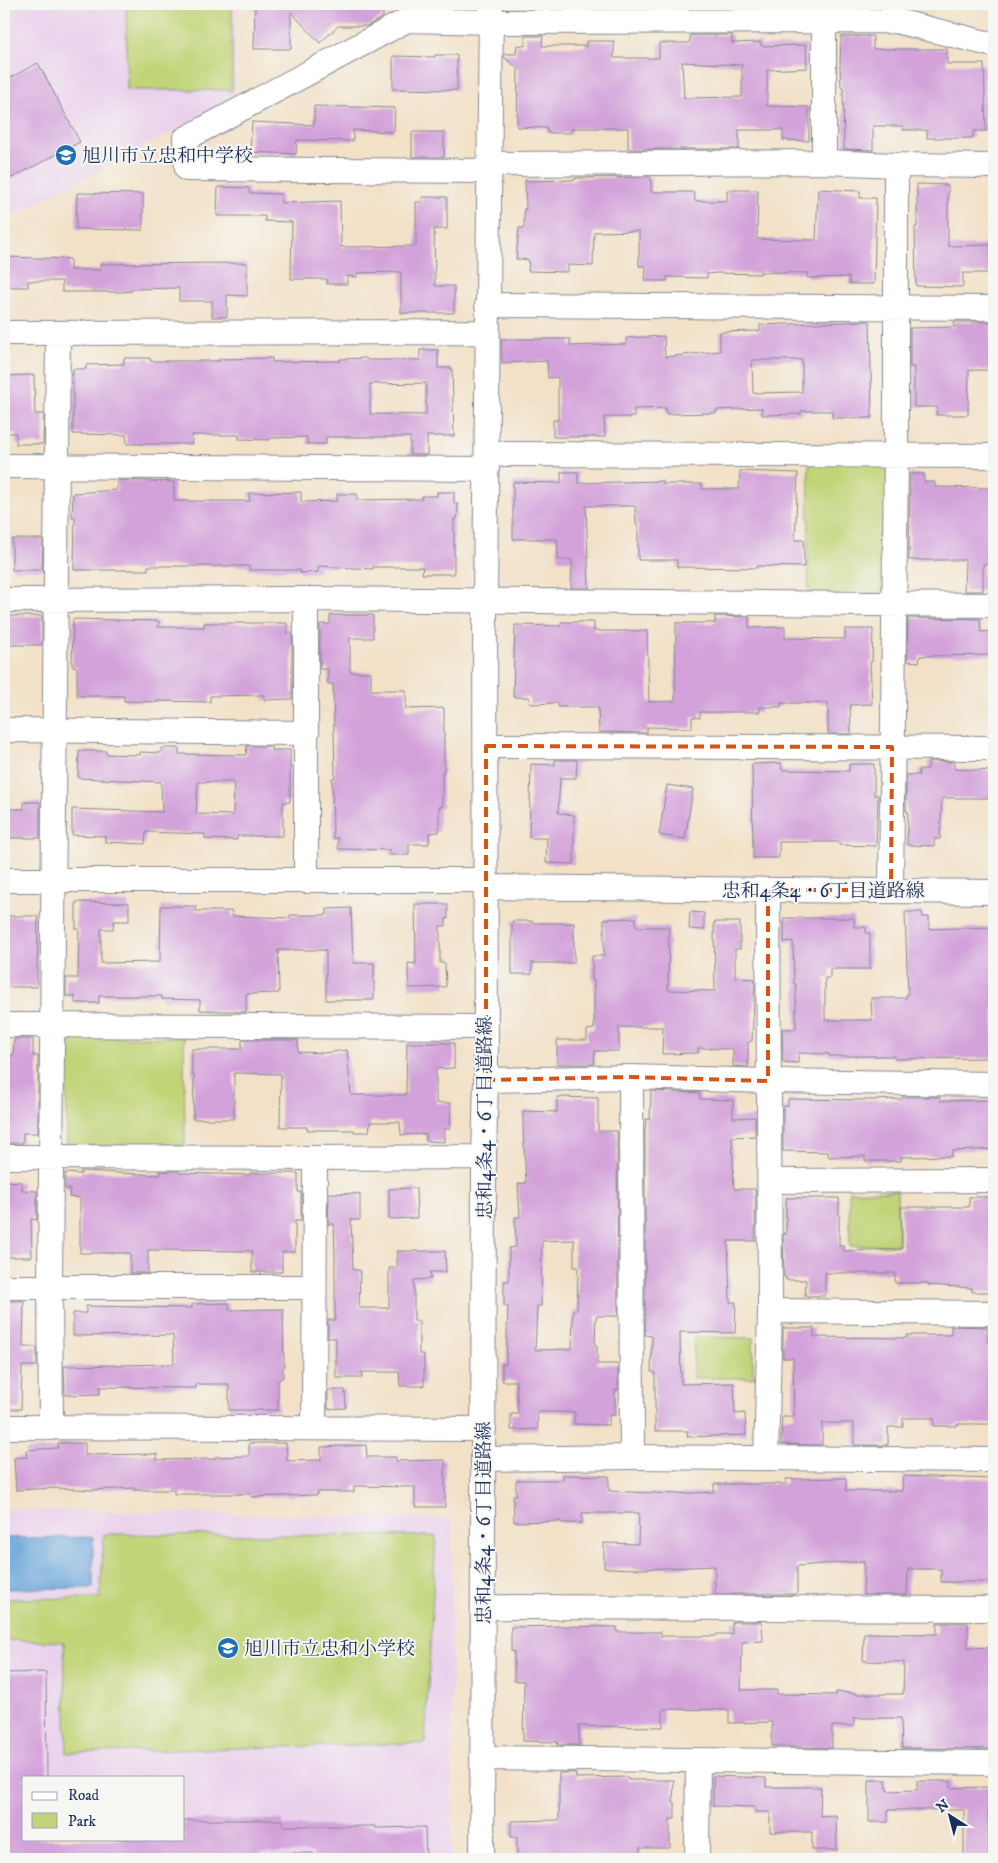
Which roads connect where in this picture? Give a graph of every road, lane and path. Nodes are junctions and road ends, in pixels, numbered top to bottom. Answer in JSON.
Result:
{"nodes":[{"id":1,"x":491,"y":13,"type":"edge"},
{"id":2,"x":824,"y":22,"type":"junction"},
{"id":3,"x":994,"y":45,"type":"edge"},
{"id":4,"x":824,"y":162,"type":"junction"},
{"id":5,"x":896,"y":165,"type":"junction"},
{"id":6,"x":994,"y":166,"type":"edge"},
{"id":7,"x":489,"y":167,"type":"junction"},
{"id":8,"x":487,"y":305,"type":"junction"},
{"id":9,"x":896,"y":307,"type":"junction"},
{"id":10,"x":994,"y":308,"type":"edge"},
{"id":11,"x":487,"y":332,"type":"junction"},
{"id":12,"x":4,"y":333,"type":"edge"},
{"id":13,"x":58,"y":334,"type":"junction"},
{"id":14,"x":896,"y":456,"type":"junction"},
{"id":15,"x":994,"y":456,"type":"edge"},
{"id":16,"x":487,"y":461,"type":"junction"},
{"id":17,"x":4,"y":466,"type":"edge"},
{"id":18,"x":56,"y":466,"type":"junction"},
{"id":19,"x":306,"y":599,"type":"junction"},
{"id":20,"x":4,"y":600,"type":"edge"},
{"id":21,"x":56,"y":600,"type":"junction"},
{"id":22,"x":486,"y":602,"type":"junction"},
{"id":23,"x":894,"y":604,"type":"junction"},
{"id":24,"x":994,"y":605,"type":"edge"},
{"id":25,"x":4,"y":730,"type":"edge"},
{"id":26,"x":55,"y":730,"type":"junction"},
{"id":27,"x":307,"y":733,"type":"junction"},
{"id":28,"x":486,"y":746,"type":"junction"},
{"id":29,"x":892,"y":747,"type":"junction"},
{"id":30,"x":994,"y":748,"type":"edge"},
{"id":31,"x":4,"y":880,"type":"edge"},
{"id":32,"x":54,"y":880,"type":"junction"},
{"id":33,"x":306,"y":881,"type":"junction"},
{"id":34,"x":485,"y":884,"type":"junction"},
{"id":35,"x":768,"y":890,"type":"junction"},
{"id":36,"x":891,"y":890,"type":"junction"},
{"id":37,"x":994,"y":892,"type":"edge"},
{"id":38,"x":4,"y":1025,"type":"edge"},
{"id":39,"x":53,"y":1025,"type":"junction"},
{"id":40,"x":485,"y":1027,"type":"junction"},
{"id":41,"x":630,"y":1077,"type":"junction"},
{"id":42,"x":486,"y":1080,"type":"junction"},
{"id":43,"x":768,"y":1081,"type":"junction"},
{"id":44,"x":994,"y":1084,"type":"edge"},
{"id":45,"x":4,"y":1156,"type":"edge"},
{"id":46,"x":52,"y":1157,"type":"junction"},
{"id":47,"x":484,"y":1157,"type":"junction"},
{"id":48,"x":315,"y":1158,"type":"junction"},
{"id":49,"x":994,"y":1180,"type":"edge"},
{"id":50,"x":770,"y":1181,"type":"junction"},
{"id":51,"x":4,"y":1287,"type":"edge"},
{"id":52,"x":50,"y":1287,"type":"junction"},
{"id":53,"x":314,"y":1287,"type":"junction"},
{"id":54,"x":770,"y":1311,"type":"junction"},
{"id":55,"x":994,"y":1313,"type":"edge"},
{"id":56,"x":4,"y":1428,"type":"edge"},
{"id":57,"x":51,"y":1428,"type":"junction"},
{"id":58,"x":314,"y":1428,"type":"junction"},
{"id":59,"x":484,"y":1429,"type":"junction"},
{"id":60,"x":632,"y":1457,"type":"junction"},
{"id":61,"x":766,"y":1458,"type":"junction"},
{"id":62,"x":484,"y":1459,"type":"junction"},
{"id":63,"x":994,"y":1460,"type":"edge"},
{"id":64,"x":484,"y":1607,"type":"junction"},
{"id":65,"x":994,"y":1609,"type":"edge"},
{"id":66,"x":482,"y":1758,"type":"junction"},
{"id":67,"x":698,"y":1761,"type":"junction"},
{"id":68,"x":994,"y":1763,"type":"edge"},
{"id":69,"x":482,"y":1859,"type":"edge"},
{"id":70,"x":697,"y":1859,"type":"edge"}],
"edges":[{"from":1,"to":2,"type":"street"},
{"from":1,"to":7,"type":"street"},
{"from":1,"to":7,"type":"street"},
{"from":2,"to":3,"type":"street"},
{"from":2,"to":4,"type":"street"},
{"from":4,"to":5,"type":"street"},
{"from":4,"to":7,"type":"street"},
{"from":5,"to":6,"type":"street"},
{"from":5,"to":9,"type":"street"},
{"from":7,"to":8,"type":"street"},
{"from":8,"to":9,"type":"street"},
{"from":8,"to":11,"type":"street"},
{"from":9,"to":10,"type":"street"},
{"from":9,"to":14,"type":"street"},
{"from":11,"to":13,"type":"street"},
{"from":11,"to":16,"type":"street"},
{"from":12,"to":13,"type":"street"},
{"from":13,"to":18,"type":"street"},
{"from":14,"to":15,"type":"street"},
{"from":14,"to":16,"type":"street"},
{"from":14,"to":23,"type":"street"},
{"from":16,"to":18,"type":"street"},
{"from":16,"to":22,"type":"street"},
{"from":17,"to":18,"type":"street"},
{"from":18,"to":21,"type":"street"},
{"from":19,"to":21,"type":"street"},
{"from":19,"to":22,"type":"street"},
{"from":19,"to":27,"type":"street"},
{"from":20,"to":21,"type":"street"},
{"from":21,"to":26,"type":"street"},
{"from":22,"to":23,"type":"street"},
{"from":22,"to":28,"type":"street"},
{"from":23,"to":24,"type":"street"},
{"from":23,"to":29,"type":"street"},
{"from":25,"to":26,"type":"street"},
{"from":26,"to":27,"type":"street"},
{"from":26,"to":32,"type":"street"},
{"from":27,"to":33,"type":"street"},
{"from":28,"to":29,"type":"street"},
{"from":28,"to":34,"type":"street"},
{"from":29,"to":30,"type":"street"},
{"from":29,"to":36,"type":"street"},
{"from":31,"to":32,"type":"street"},
{"from":32,"to":33,"type":"street"},
{"from":32,"to":39,"type":"street"},
{"from":33,"to":34,"type":"street"},
{"from":34,"to":35,"type":"street","name":"忠和4条4・6丁目道路線"},
{"from":34,"to":40,"type":"street","name":"忠和4条4・6丁目道路線"},
{"from":35,"to":36,"type":"street","name":"忠和4条4・6丁目道路線"},
{"from":35,"to":43,"type":"street"},
{"from":36,"to":37,"type":"street","name":"忠和4条4・6丁目道路線"},
{"from":38,"to":39,"type":"street"},
{"from":39,"to":40,"type":"street"},
{"from":39,"to":46,"type":"street"},
{"from":40,"to":42,"type":"street","name":"忠和4条4・6丁目道路線"},
{"from":41,"to":42,"type":"street"},
{"from":41,"to":43,"type":"street"},
{"from":41,"to":60,"type":"street"},
{"from":42,"to":47,"type":"street","name":"忠和4条4・6丁目道路線"},
{"from":43,"to":44,"type":"street"},
{"from":43,"to":50,"type":"street"},
{"from":45,"to":46,"type":"street"},
{"from":46,"to":48,"type":"street"},
{"from":46,"to":52,"type":"street"},
{"from":47,"to":48,"type":"street"},
{"from":47,"to":59,"type":"street","name":"忠和4条4・6丁目道路線"},
{"from":48,"to":53,"type":"street"},
{"from":49,"to":50,"type":"street"},
{"from":50,"to":54,"type":"street"},
{"from":51,"to":52,"type":"street"},
{"from":52,"to":53,"type":"street"},
{"from":52,"to":57,"type":"street"},
{"from":53,"to":58,"type":"street"},
{"from":54,"to":55,"type":"street"},
{"from":54,"to":61,"type":"street"},
{"from":56,"to":57,"type":"street"},
{"from":57,"to":58,"type":"street"},
{"from":58,"to":59,"type":"street"},
{"from":59,"to":62,"type":"street","name":"忠和4条4・6丁目道路線"},
{"from":60,"to":61,"type":"street"},
{"from":60,"to":62,"type":"street"},
{"from":61,"to":63,"type":"street"},
{"from":62,"to":64,"type":"street","name":"忠和4条4・6丁目道路線"},
{"from":64,"to":65,"type":"street"},
{"from":64,"to":66,"type":"street","name":"忠和4条4・6丁目道路線"},
{"from":66,"to":67,"type":"street"},
{"from":66,"to":69,"type":"street","name":"忠和4条4・6丁目道路線"},
{"from":67,"to":68,"type":"street"},
{"from":67,"to":70,"type":"street"}]}
